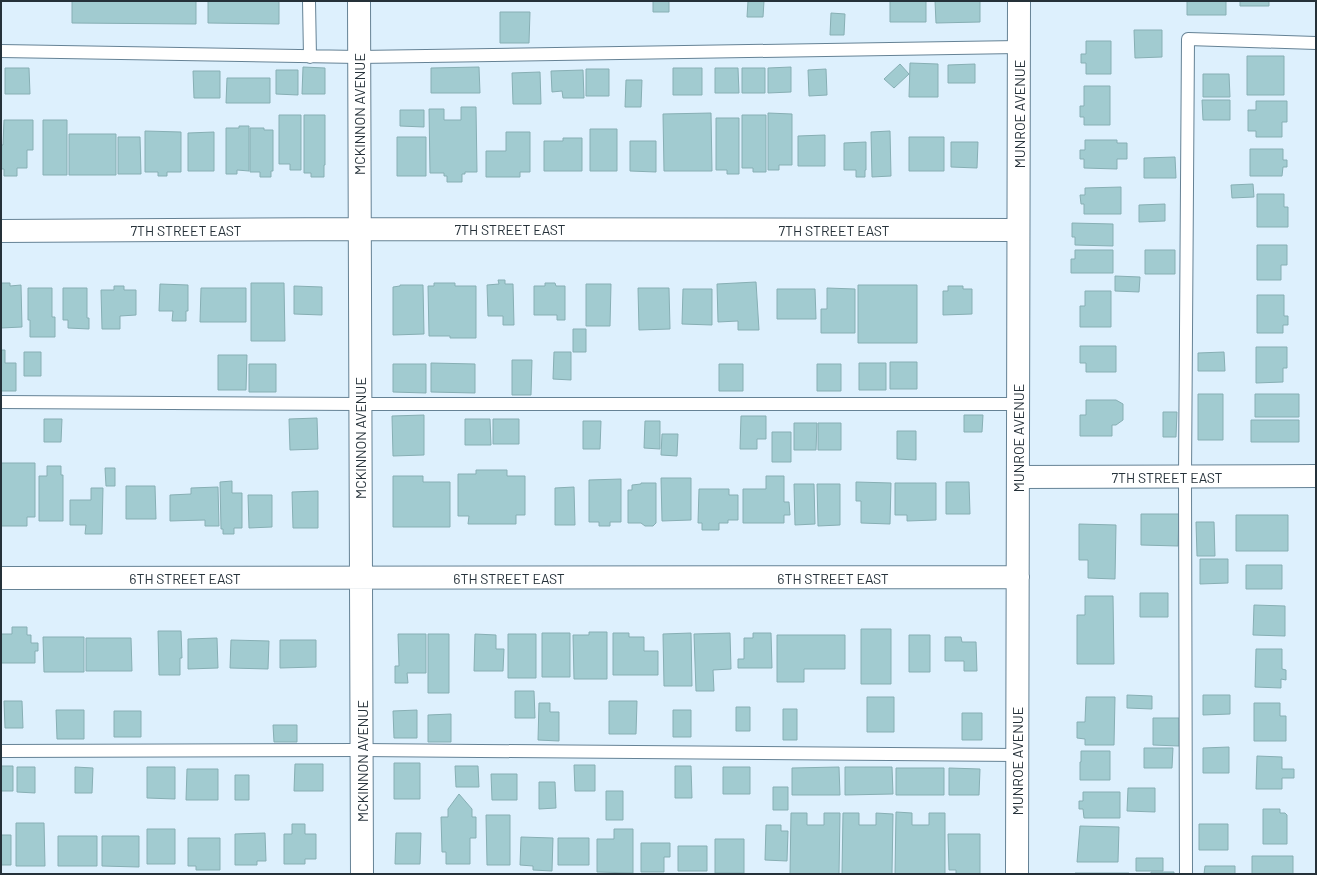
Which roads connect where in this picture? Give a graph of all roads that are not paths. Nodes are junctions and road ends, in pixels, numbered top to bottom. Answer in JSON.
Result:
{"nodes":[{"id":1,"x":309,"y":1,"type":"edge"},
{"id":2,"x":359,"y":1,"type":"edge"},
{"id":3,"x":1019,"y":1,"type":"edge"},
{"id":4,"x":1316,"y":43,"type":"edge"},
{"id":5,"x":1019,"y":47,"type":"junction"},
{"id":6,"x":1,"y":51,"type":"edge"},
{"id":7,"x":310,"y":58,"type":"junction"},
{"id":8,"x":359,"y":58,"type":"junction"},
{"id":9,"x":360,"y":228,"type":"junction"},
{"id":10,"x":1018,"y":230,"type":"junction"},
{"id":11,"x":1,"y":232,"type":"edge"},
{"id":12,"x":1,"y":402,"type":"edge"},
{"id":13,"x":360,"y":404,"type":"junction"},
{"id":14,"x":1018,"y":404,"type":"junction"},
{"id":15,"x":1316,"y":476,"type":"edge"},
{"id":16,"x":1018,"y":477,"type":"junction"},
{"id":17,"x":1185,"y":477,"type":"junction"},
{"id":18,"x":1,"y":578,"type":"edge"},
{"id":19,"x":361,"y":578,"type":"junction"},
{"id":20,"x":1018,"y":578,"type":"junction"},
{"id":21,"x":361,"y":750,"type":"junction"},
{"id":22,"x":1,"y":751,"type":"edge"},
{"id":23,"x":1018,"y":755,"type":"junction"},
{"id":24,"x":362,"y":874,"type":"edge"},
{"id":25,"x":1016,"y":874,"type":"edge"},
{"id":26,"x":1186,"y":874,"type":"edge"}],
"edges":[{"from":1,"to":7,"type":"lane"},
{"from":2,"to":8,"type":"street","name":"MCKINNON AVENUE"},
{"from":3,"to":5,"type":"street","name":"MUNROE AVENUE"},
{"from":4,"to":17,"type":"lane"},
{"from":5,"to":8,"type":"lane"},
{"from":5,"to":10,"type":"street","name":"MUNROE AVENUE"},
{"from":6,"to":7,"type":"lane"},
{"from":7,"to":8,"type":"lane"},
{"from":8,"to":9,"type":"street","name":"MCKINNON AVENUE"},
{"from":9,"to":10,"type":"street","name":"7TH STREET EAST"},
{"from":9,"to":11,"type":"street","name":"7TH STREET EAST"},
{"from":9,"to":13,"type":"street","name":"MCKINNON AVENUE"},
{"from":10,"to":14,"type":"street","name":"MUNROE AVENUE"},
{"from":12,"to":13,"type":"lane"},
{"from":13,"to":14,"type":"lane"},
{"from":13,"to":19,"type":"street","name":"MCKINNON AVENUE"},
{"from":14,"to":16,"type":"street","name":"MUNROE AVENUE"},
{"from":15,"to":17,"type":"street","name":"7TH STREET EAST"},
{"from":16,"to":17,"type":"street","name":"7TH STREET EAST"},
{"from":16,"to":20,"type":"street","name":"MUNROE AVENUE"},
{"from":17,"to":26,"type":"lane"},
{"from":18,"to":19,"type":"street","name":"6TH STREET EAST"},
{"from":19,"to":20,"type":"street","name":"6TH STREET EAST"},
{"from":19,"to":21,"type":"street","name":"MCKINNON AVENUE"},
{"from":20,"to":23,"type":"street","name":"MUNROE AVENUE"},
{"from":21,"to":22,"type":"lane"},
{"from":21,"to":23,"type":"lane"},
{"from":21,"to":24,"type":"street","name":"MCKINNON AVENUE"},
{"from":23,"to":25,"type":"street","name":"MUNROE AVENUE"}]}
